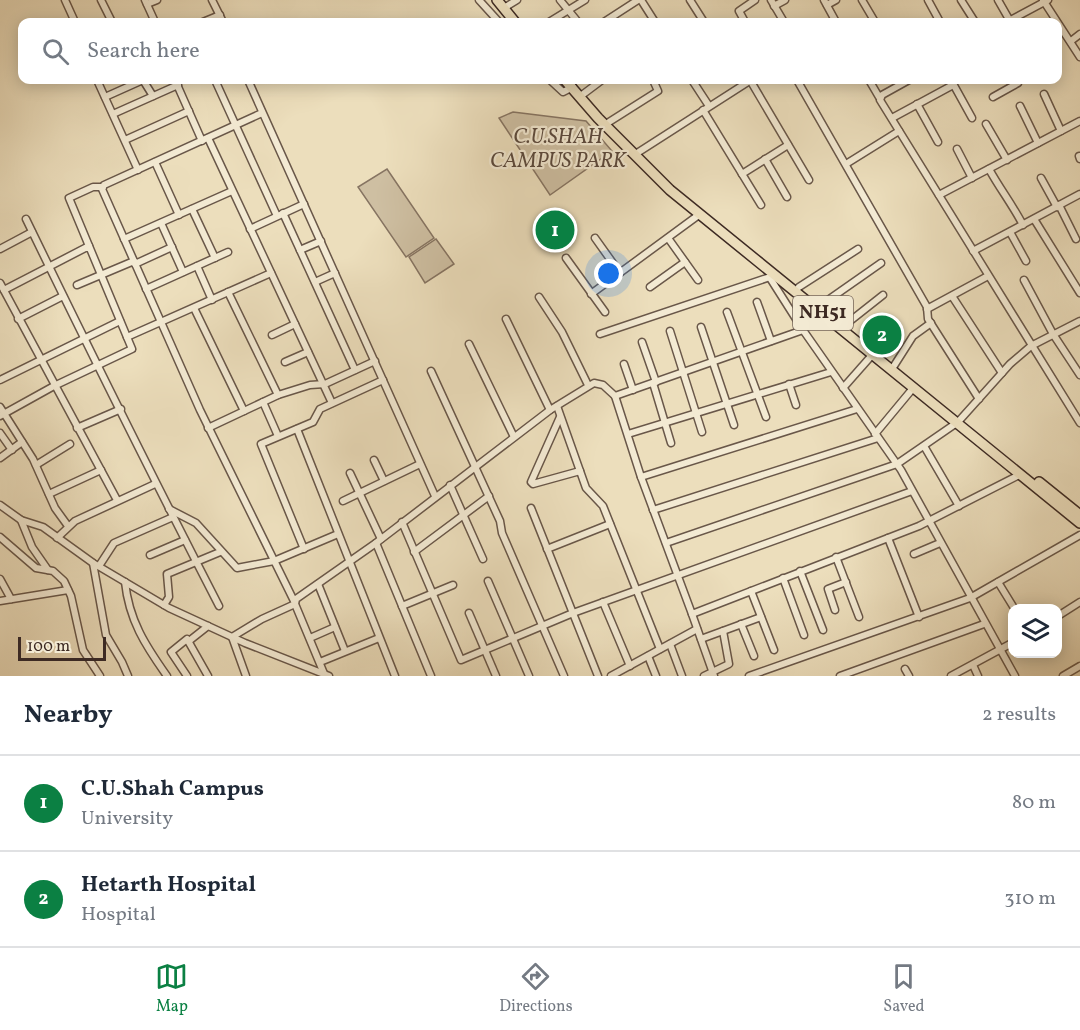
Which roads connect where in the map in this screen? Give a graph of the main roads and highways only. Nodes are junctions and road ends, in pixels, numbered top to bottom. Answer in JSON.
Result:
{"nodes":[{"id":1,"x":496,"y":0,"type":"edge"},
{"id":2,"x":512,"y":18,"type":"edge"},
{"id":3,"x":574,"y":88,"type":"edge"},
{"id":4,"x":636,"y":153,"type":"junction"},
{"id":5,"x":893,"y":367,"type":"junction"},
{"id":6,"x":960,"y":420,"type":"junction"},
{"id":7,"x":1080,"y":515,"type":"edge"},
{"id":8,"x":1080,"y":523,"type":"edge"}],
"edges":[{"from":1,"to":2,"type":"highway"},
{"from":3,"to":4,"type":"highway","number":"NH51"},
{"from":3,"to":4,"type":"highway","number":"NH51"},
{"from":4,"to":5,"type":"highway","number":"NH51"},
{"from":4,"to":5,"type":"highway","number":"NH51"},
{"from":5,"to":6,"type":"highway","number":"NH51"},
{"from":5,"to":6,"type":"highway","number":"NH51"},
{"from":6,"to":7,"type":"highway","number":"NH51"},
{"from":6,"to":8,"type":"highway","number":"NH51"}]}
